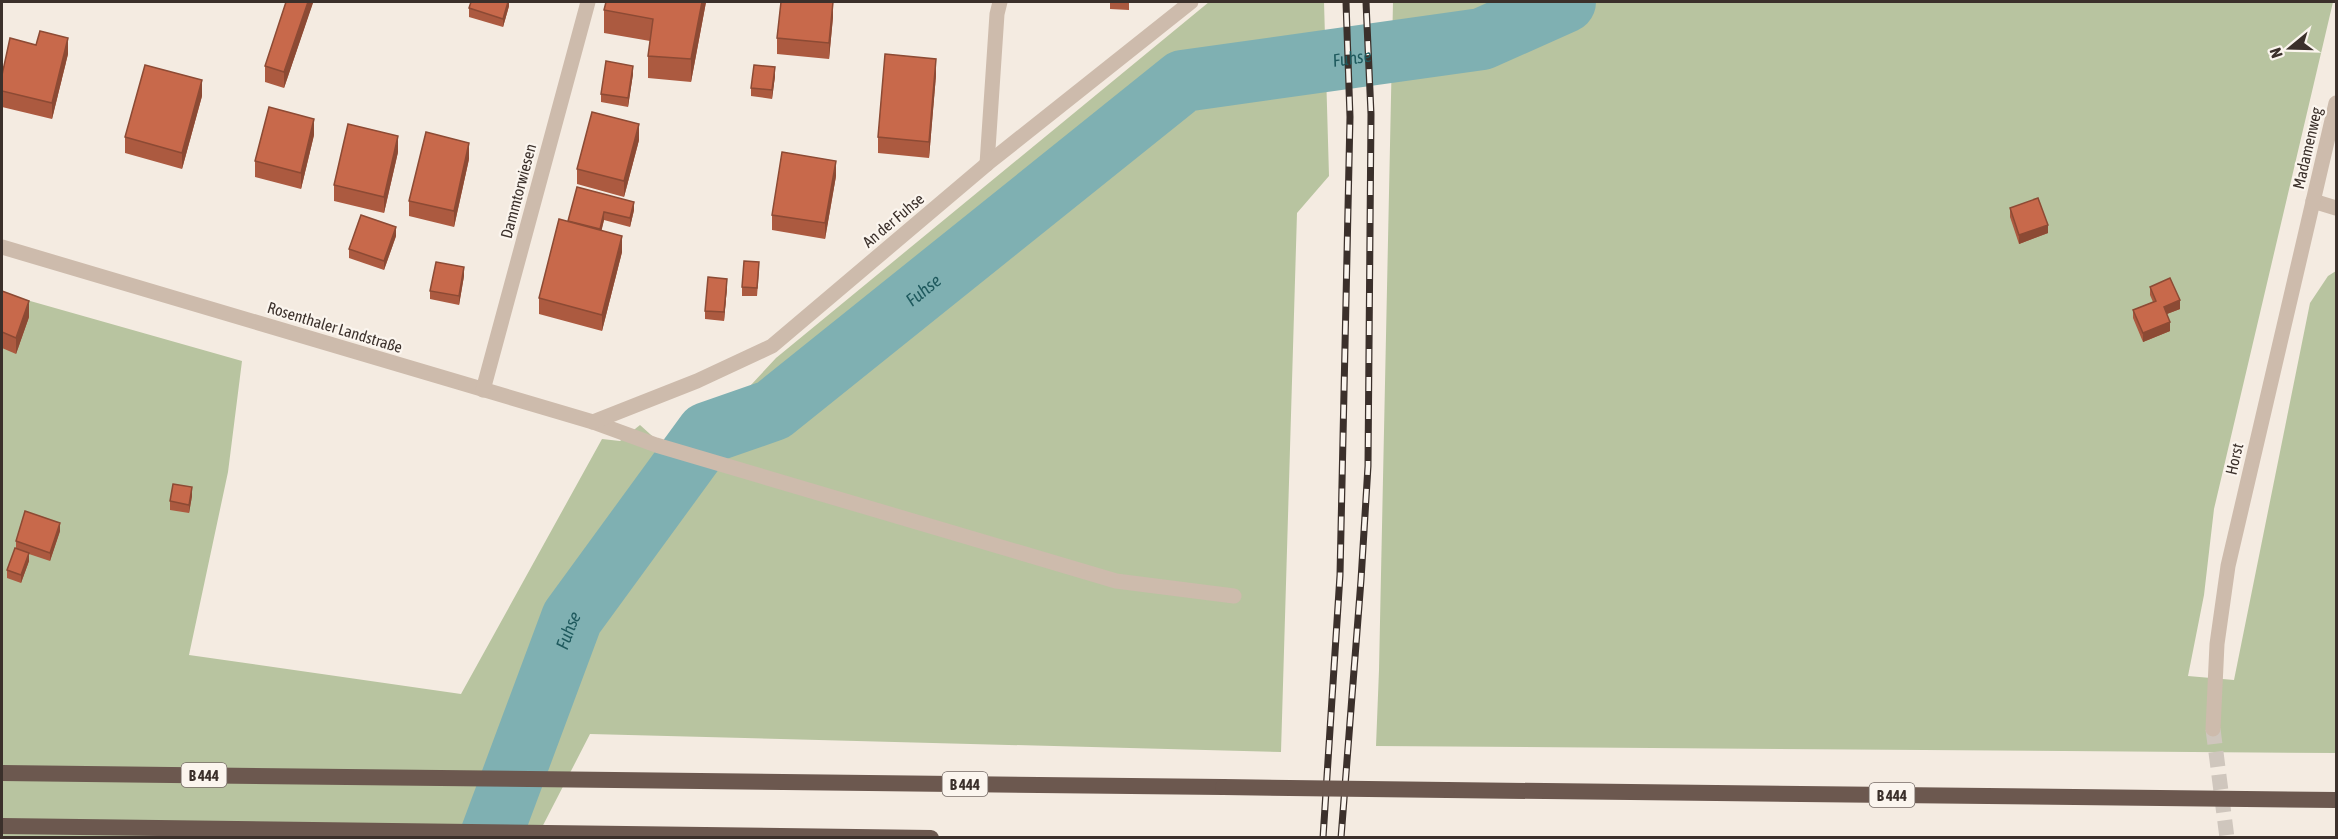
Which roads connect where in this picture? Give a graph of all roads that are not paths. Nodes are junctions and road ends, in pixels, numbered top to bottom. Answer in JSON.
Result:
{"nodes":[{"id":1,"x":588,"y":2,"type":"edge"},
{"id":2,"x":1000,"y":2,"type":"edge"},
{"id":3,"x":1191,"y":2,"type":"edge"},
{"id":4,"x":2337,"y":103,"type":"edge"},
{"id":5,"x":987,"y":164,"type":"junction"},
{"id":6,"x":2313,"y":201,"type":"junction"},
{"id":7,"x":2337,"y":208,"type":"edge"},
{"id":8,"x":2,"y":247,"type":"edge"},
{"id":9,"x":483,"y":390,"type":"junction"},
{"id":10,"x":593,"y":422,"type":"junction"},
{"id":11,"x":1234,"y":596,"type":"dead end"},
{"id":12,"x":2213,"y":729,"type":"tunnel mouth"},
{"id":13,"x":2,"y":773,"type":"edge"},
{"id":14,"x":2337,"y":800,"type":"edge"},
{"id":15,"x":2,"y":826,"type":"edge"},
{"id":16,"x":931,"y":837,"type":"edge"}],
"edges":[{"from":1,"to":9,"type":"street","name":"Dammtorwiesen"},
{"from":2,"to":5,"type":"street"},
{"from":3,"to":5,"type":"street","name":"An der Fuhse"},
{"from":4,"to":6,"type":"street","name":"Madamenweg"},
{"from":5,"to":10,"type":"street","name":"An der Fuhse"},
{"from":6,"to":7,"type":"street"},
{"from":6,"to":12,"type":"street","name":"Horst"},
{"from":8,"to":9,"type":"street","name":"Rosenthaler Landstraße"},
{"from":9,"to":10,"type":"street","name":"Rosenthaler Landstraße"},
{"from":10,"to":11,"type":"street","name":"Rosenthaler Landstraße"},
{"from":13,"to":14,"type":"highway","number":"B 444","bridge":true},
{"from":15,"to":16,"type":"highway"}]}
